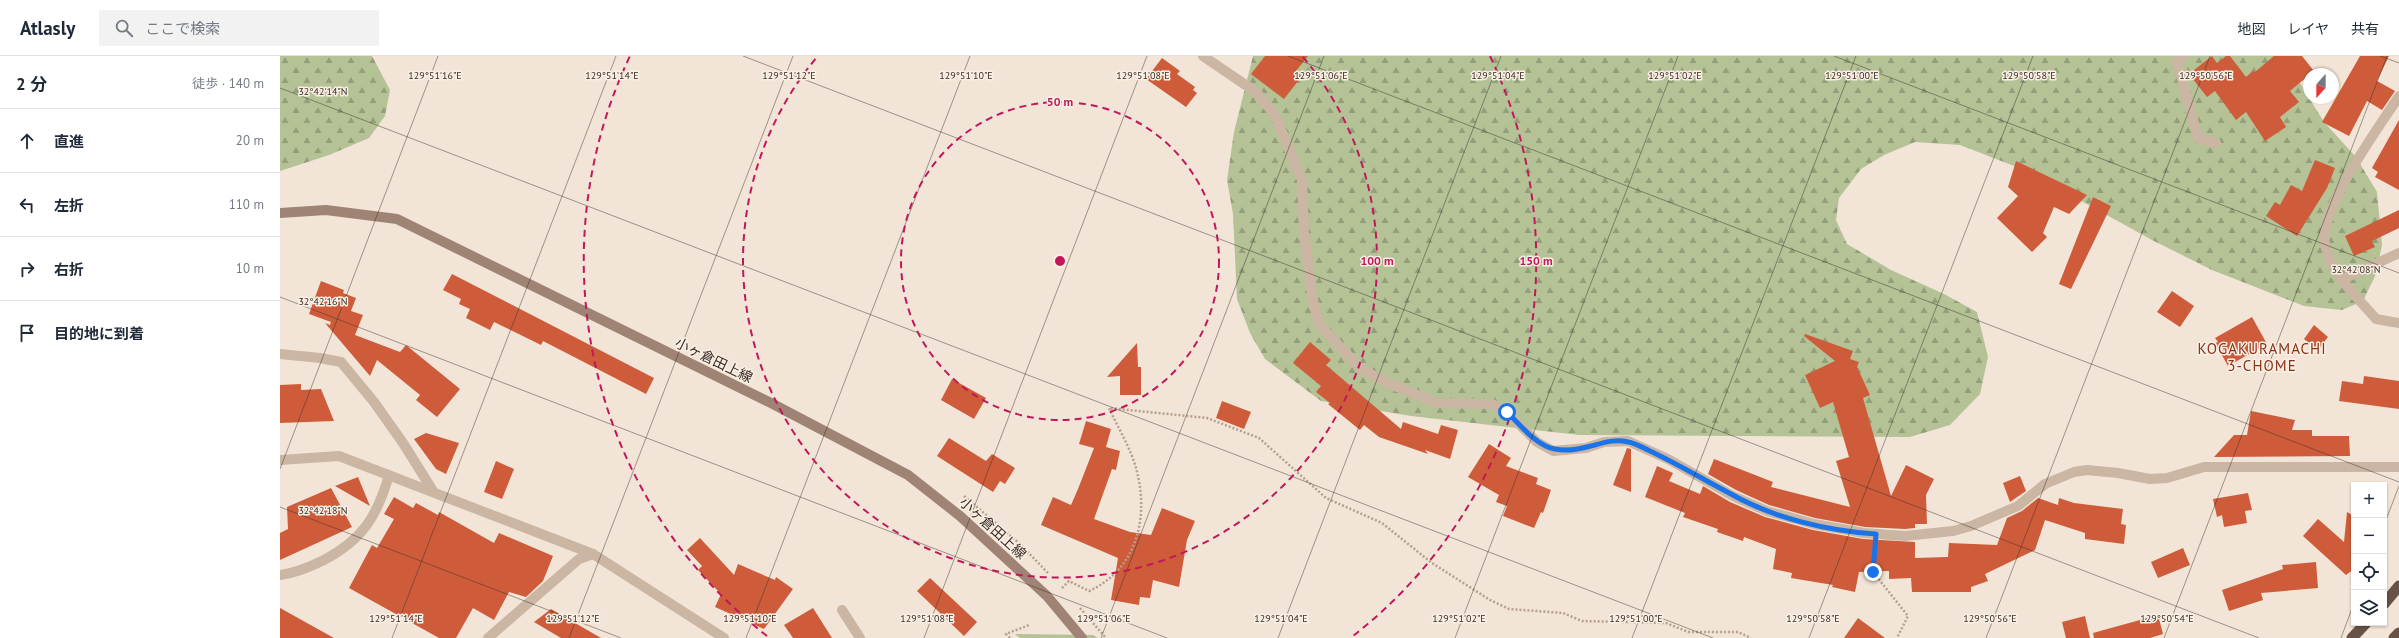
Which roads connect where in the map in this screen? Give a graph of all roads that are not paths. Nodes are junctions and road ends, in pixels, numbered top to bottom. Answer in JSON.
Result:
{"nodes":[{"id":1,"x":1203,"y":56,"type":"edge"},
{"id":2,"x":2183,"y":56,"type":"edge"},
{"id":3,"x":2399,"y":96,"type":"edge"},
{"id":4,"x":2216,"y":143,"type":"dead end"},
{"id":5,"x":280,"y":213,"type":"edge"},
{"id":6,"x":2399,"y":253,"type":"edge"},
{"id":7,"x":2343,"y":279,"type":"junction"},
{"id":8,"x":2399,"y":323,"type":"edge"},
{"id":9,"x":280,"y":354,"type":"edge"},
{"id":10,"x":280,"y":460,"type":"edge"},
{"id":11,"x":2399,"y":467,"type":"edge"},
{"id":12,"x":389,"y":475,"type":"junction"},
{"id":13,"x":432,"y":491,"type":"junction"},
{"id":14,"x":593,"y":554,"type":"junction"},
{"id":15,"x":280,"y":575,"type":"edge"},
{"id":16,"x":2399,"y":586,"type":"edge"},
{"id":17,"x":2387,"y":600,"type":"edge"},
{"id":18,"x":842,"y":610,"type":"dead end"},
{"id":19,"x":2363,"y":626,"type":"edge"},
{"id":20,"x":2399,"y":633,"type":"edge"},
{"id":21,"x":488,"y":638,"type":"edge"},
{"id":22,"x":724,"y":638,"type":"edge"},
{"id":23,"x":860,"y":638,"type":"edge"},
{"id":24,"x":1082,"y":638,"type":"edge"},
{"id":25,"x":2352,"y":638,"type":"edge"},
{"id":26,"x":2394,"y":638,"type":"edge"}],
"edges":[{"from":1,"to":11,"type":"street"},
{"from":2,"to":4,"type":"street"},
{"from":3,"to":7,"type":"street"},
{"from":5,"to":24,"type":"main road","name":"小ヶ倉田上線"},
{"from":6,"to":7,"type":"street"},
{"from":7,"to":8,"type":"street"},
{"from":9,"to":13,"type":"street"},
{"from":10,"to":12,"type":"street"},
{"from":12,"to":13,"type":"street"},
{"from":12,"to":15,"type":"street"},
{"from":13,"to":14,"type":"street"},
{"from":14,"to":21,"type":"street"},
{"from":14,"to":22,"type":"street"},
{"from":16,"to":17,"type":"highway"},
{"from":18,"to":23,"type":"street"},
{"from":19,"to":25,"type":"highway"},
{"from":20,"to":26,"type":"highway"}]}
